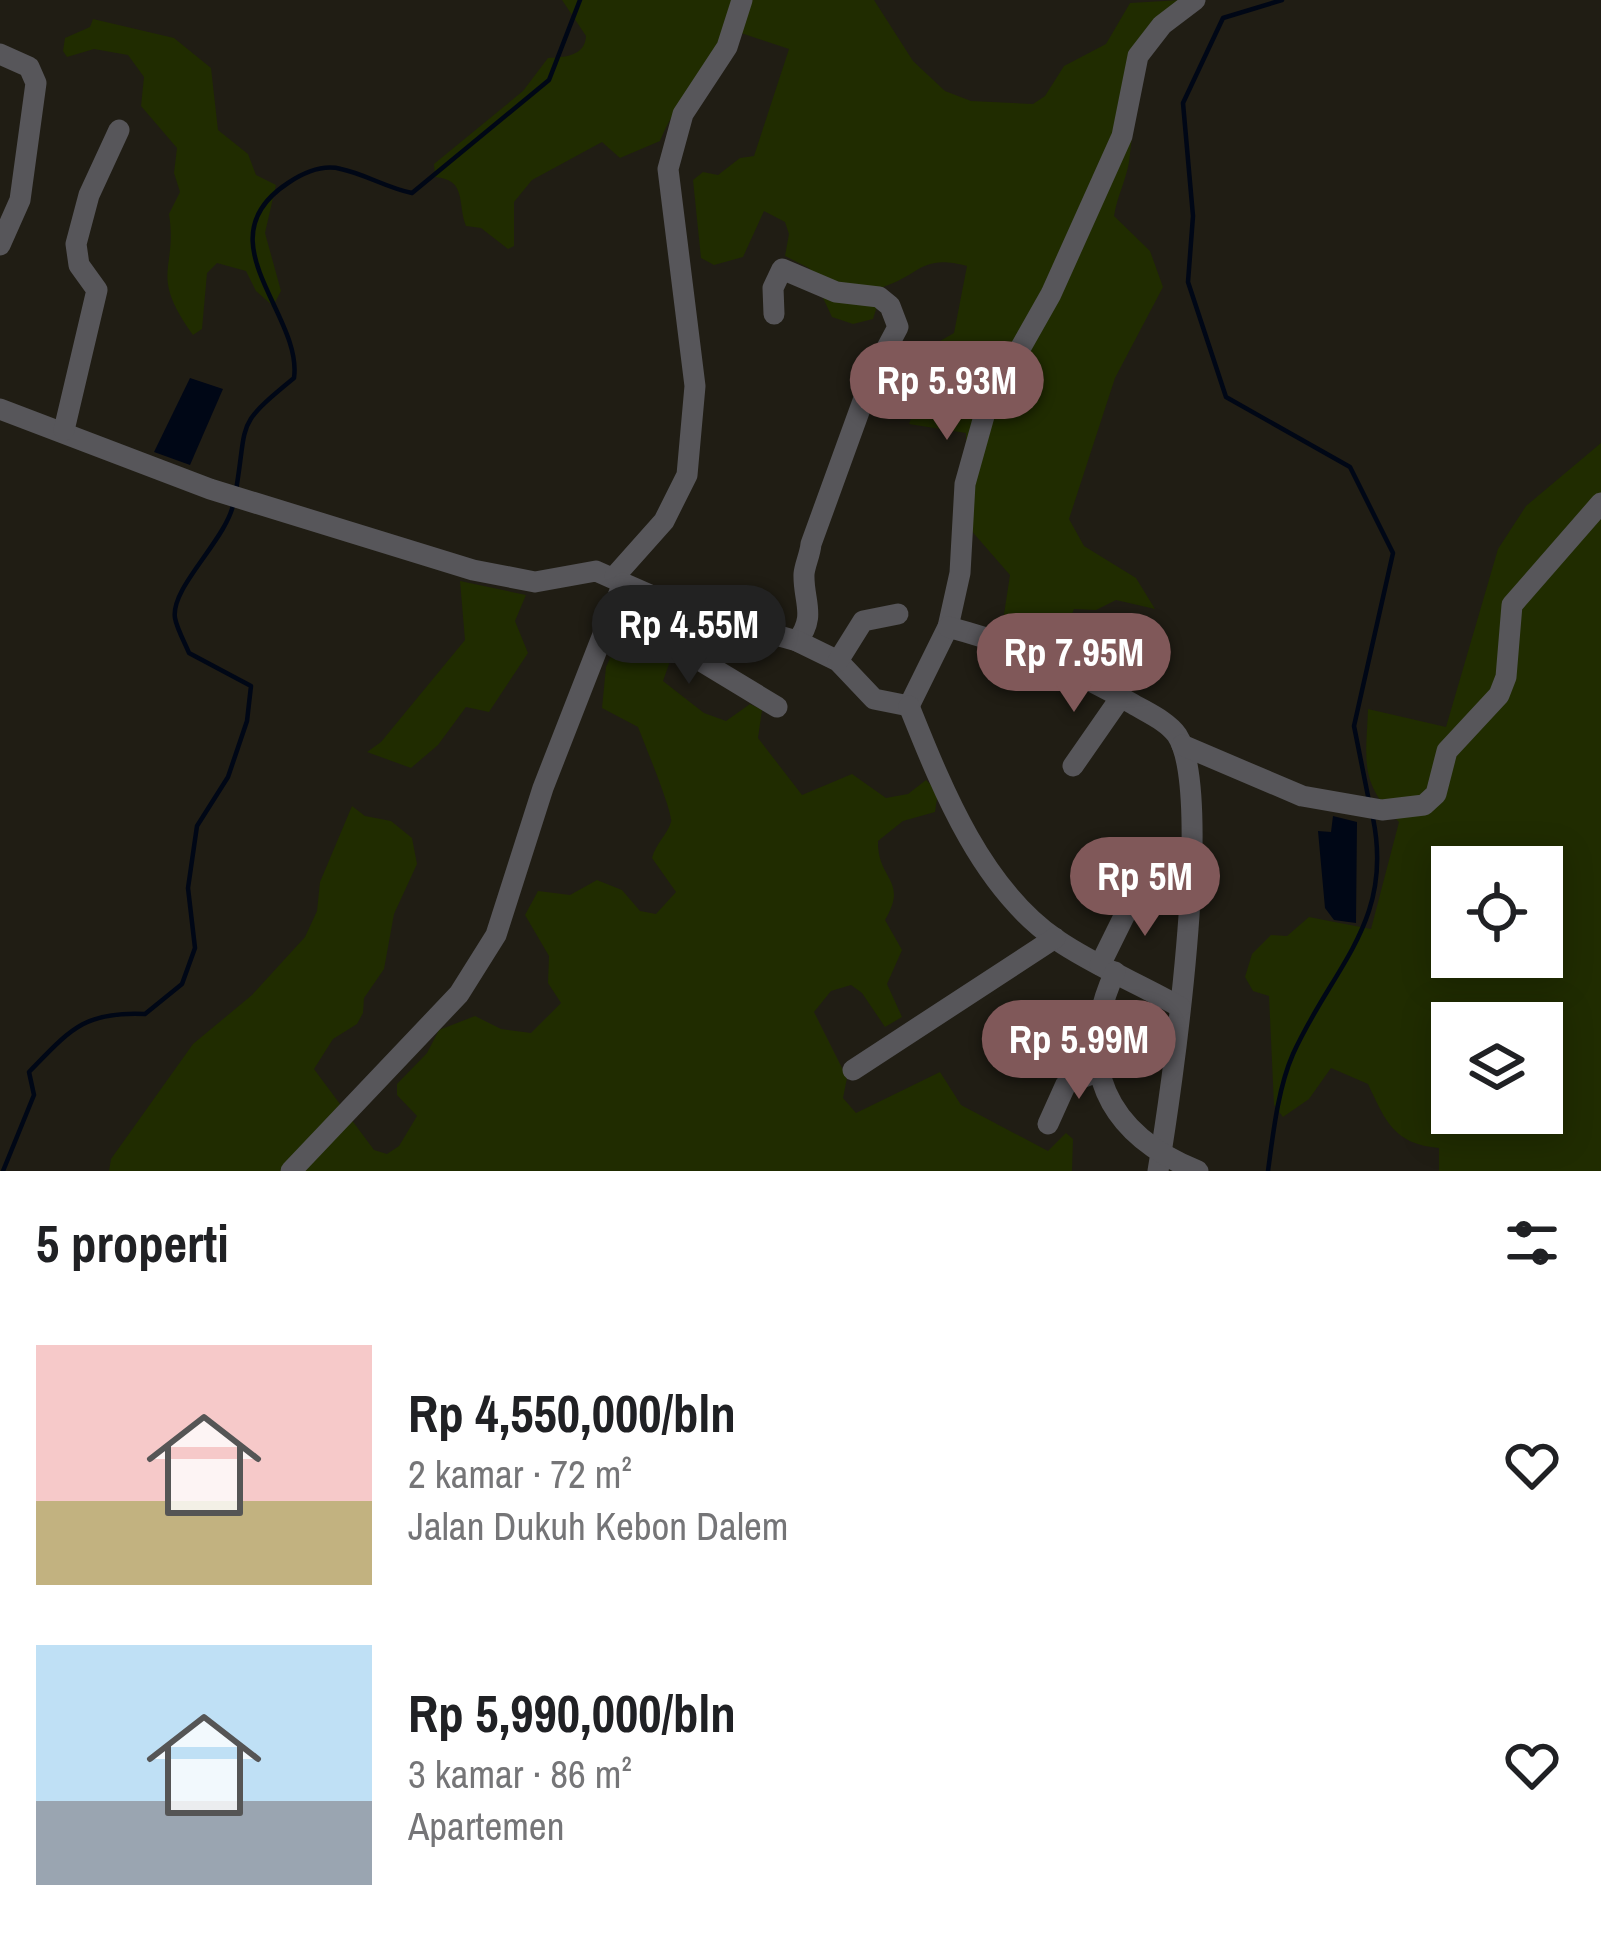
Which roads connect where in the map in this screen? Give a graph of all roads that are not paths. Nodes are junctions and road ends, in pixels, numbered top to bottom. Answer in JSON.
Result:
{"nodes":[{"id":1,"x":742,"y":0,"type":"edge"},
{"id":2,"x":1195,"y":0,"type":"edge"},
{"id":3,"x":0,"y":54,"type":"edge"},
{"id":4,"x":119,"y":130,"type":"dead end"},
{"id":5,"x":0,"y":245,"type":"edge"},
{"id":6,"x":774,"y":314,"type":"dead end"},
{"id":7,"x":0,"y":409,"type":"edge"},
{"id":8,"x":64,"y":430,"type":"junction"},
{"id":9,"x":1601,"y":502,"type":"edge"},
{"id":10,"x":619,"y":579,"type":"junction"},
{"id":11,"x":680,"y":608,"type":"junction"},
{"id":12,"x":898,"y":614,"type":"dead end"},
{"id":13,"x":948,"y":627,"type":"junction"},
{"id":14,"x":797,"y":641,"type":"junction"},
{"id":15,"x":838,"y":661,"type":"junction"},
{"id":16,"x":1121,"y":697,"type":"junction"},
{"id":17,"x":908,"y":706,"type":"junction"},
{"id":18,"x":777,"y":707,"type":"dead end"},
{"id":19,"x":1182,"y":745,"type":"junction"},
{"id":20,"x":1073,"y":766,"type":"dead end"},
{"id":21,"x":1138,"y":888,"type":"dead end"},
{"id":22,"x":1054,"y":938,"type":"junction"},
{"id":23,"x":1107,"y":969,"type":"junction"},
{"id":24,"x":1180,"y":1007,"type":"junction"},
{"id":25,"x":853,"y":1070,"type":"dead end"},
{"id":26,"x":1097,"y":1072,"type":"junction"},
{"id":27,"x":1048,"y":1124,"type":"dead end"},
{"id":28,"x":1160,"y":1163,"type":"edge"},
{"id":29,"x":291,"y":1171,"type":"edge"},
{"id":30,"x":1198,"y":1171,"type":"edge"}],
"edges":[{"from":1,"to":10,"type":"street"},
{"from":2,"to":13,"type":"street"},
{"from":3,"to":5,"type":"street"},
{"from":4,"to":8,"type":"street"},
{"from":6,"to":14,"type":"street"},
{"from":7,"to":8,"type":"street"},
{"from":8,"to":10,"type":"street"},
{"from":9,"to":19,"type":"street"},
{"from":10,"to":11,"type":"street"},
{"from":10,"to":29,"type":"street"},
{"from":11,"to":14,"type":"street"},
{"from":11,"to":18,"type":"street"},
{"from":12,"to":15,"type":"street"},
{"from":13,"to":16,"type":"street"},
{"from":13,"to":17,"type":"street"},
{"from":14,"to":15,"type":"street"},
{"from":15,"to":17,"type":"street"},
{"from":16,"to":19,"type":"street"},
{"from":16,"to":20,"type":"street"},
{"from":17,"to":22,"type":"street"},
{"from":19,"to":24,"type":"street"},
{"from":21,"to":23,"type":"street"},
{"from":22,"to":23,"type":"street"},
{"from":22,"to":25,"type":"street"},
{"from":23,"to":24,"type":"street"},
{"from":23,"to":26,"type":"street"},
{"from":24,"to":28,"type":"street"},
{"from":26,"to":27,"type":"street"},
{"from":26,"to":28,"type":"street"},
{"from":28,"to":30,"type":"street"}]}
